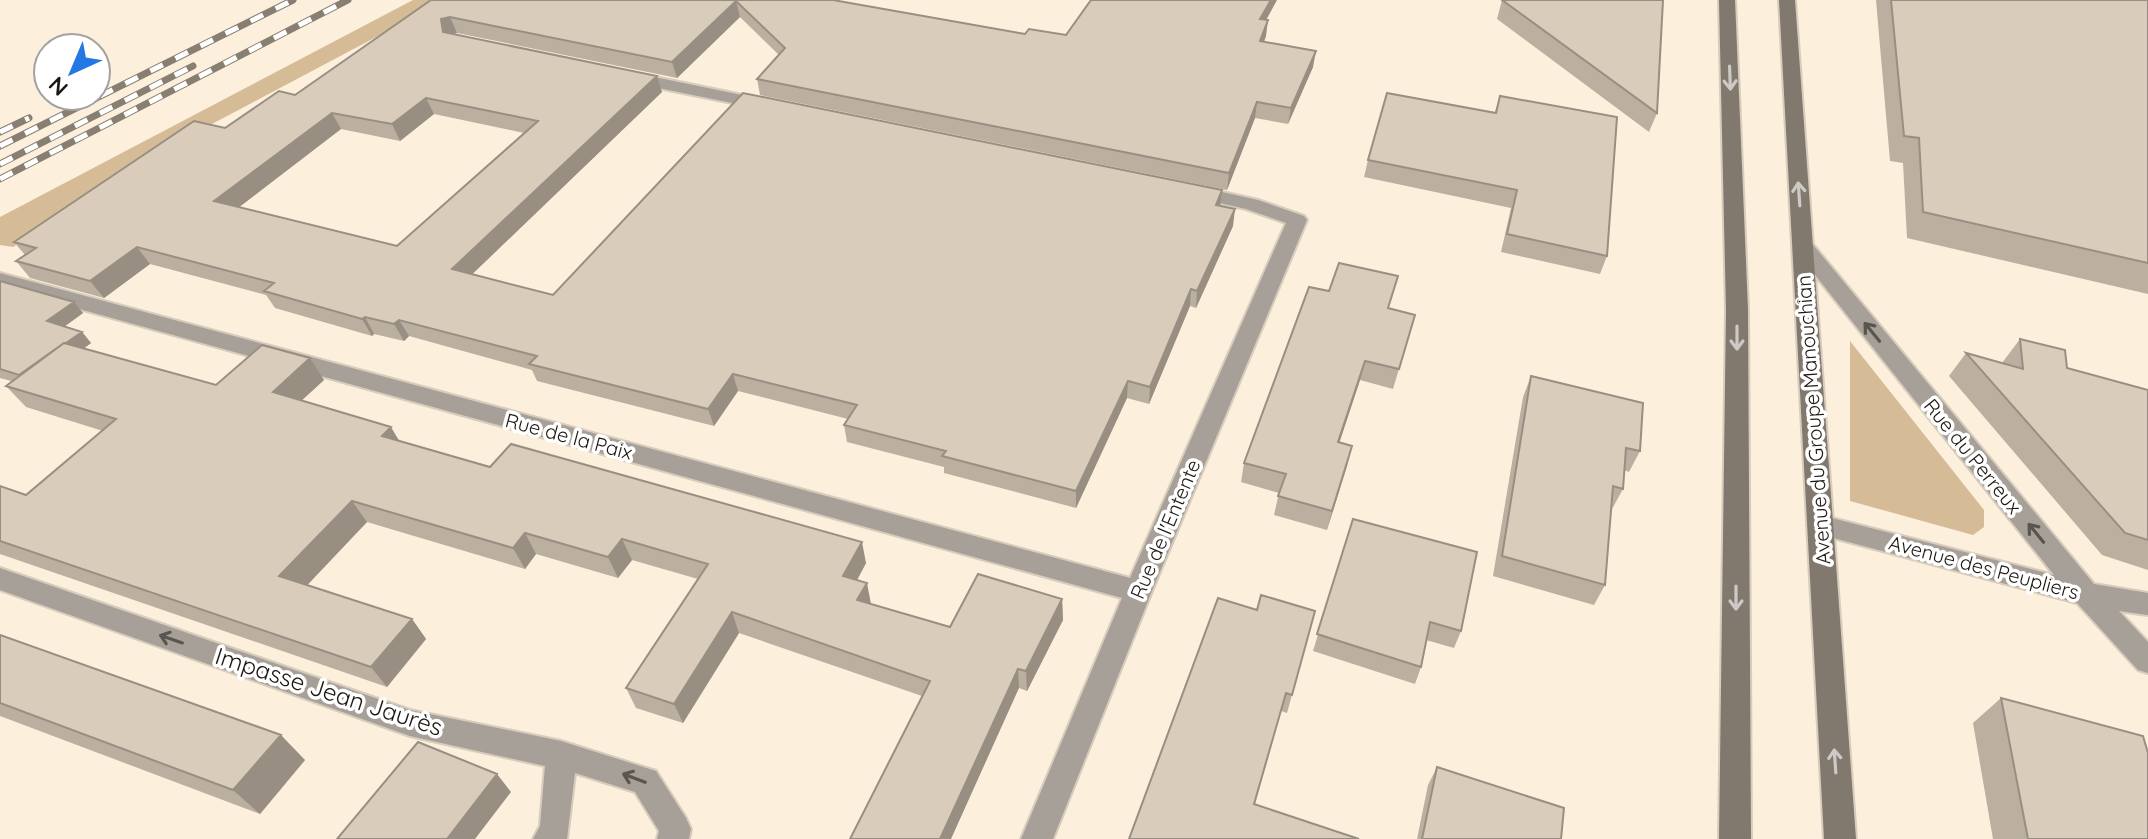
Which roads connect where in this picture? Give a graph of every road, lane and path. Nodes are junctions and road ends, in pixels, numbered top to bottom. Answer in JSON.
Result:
{"nodes":[{"id":1,"x":1727,"y":0,"type":"edge"},
{"id":2,"x":1787,"y":0,"type":"edge"},
{"id":3,"x":612,"y":73,"type":"edge"},
{"id":4,"x":784,"y":108,"type":"edge"},
{"id":5,"x":1173,"y":188,"type":"edge"},
{"id":6,"x":1803,"y":246,"type":"junction"},
{"id":7,"x":0,"y":280,"type":"edge"},
{"id":8,"x":1820,"y":525,"type":"junction"},
{"id":9,"x":0,"y":579,"type":"edge"},
{"id":10,"x":1138,"y":591,"type":"junction"},
{"id":11,"x":2086,"y":594,"type":"junction"},
{"id":12,"x":2148,"y":604,"type":"edge"},
{"id":13,"x":2148,"y":661,"type":"edge"},
{"id":14,"x":561,"y":755,"type":"junction"},
{"id":15,"x":549,"y":839,"type":"edge"},
{"id":16,"x":673,"y":839,"type":"edge"},
{"id":17,"x":1037,"y":839,"type":"edge"},
{"id":18,"x":1735,"y":839,"type":"edge"},
{"id":19,"x":1840,"y":839,"type":"edge"}],
"edges":[{"from":1,"to":18,"type":"street","one_way":true},
{"from":6,"to":2,"type":"street","name":"Avenue du Groupe Manouchian","one_way":true},
{"from":3,"to":4,"type":"street"},
{"from":5,"to":10,"type":"street","name":"Rue de l'Entente"},
{"from":6,"to":8,"type":"street","name":"Avenue du Groupe Manouchian"},
{"from":11,"to":6,"type":"street","name":"Rue du Perreux","one_way":true},
{"from":7,"to":10,"type":"street","name":"Rue de la Paix"},
{"from":8,"to":11,"type":"street","name":"Avenue des Peupliers"},
{"from":19,"to":8,"type":"street","name":"Avenue du Groupe Manouchian","one_way":true},
{"from":14,"to":9,"type":"street","name":"Impasse Jean Jaurès","one_way":true},
{"from":10,"to":17,"type":"street","name":"Rue de l'Entente"},
{"from":11,"to":12,"type":"street","name":"Avenue des Peupliers"},
{"from":11,"to":13,"type":"street","name":"Rue du Perreux"},
{"from":14,"to":15,"type":"street"},
{"from":16,"to":14,"type":"street","name":"Impasse Jean Jaurès","one_way":true}]}
